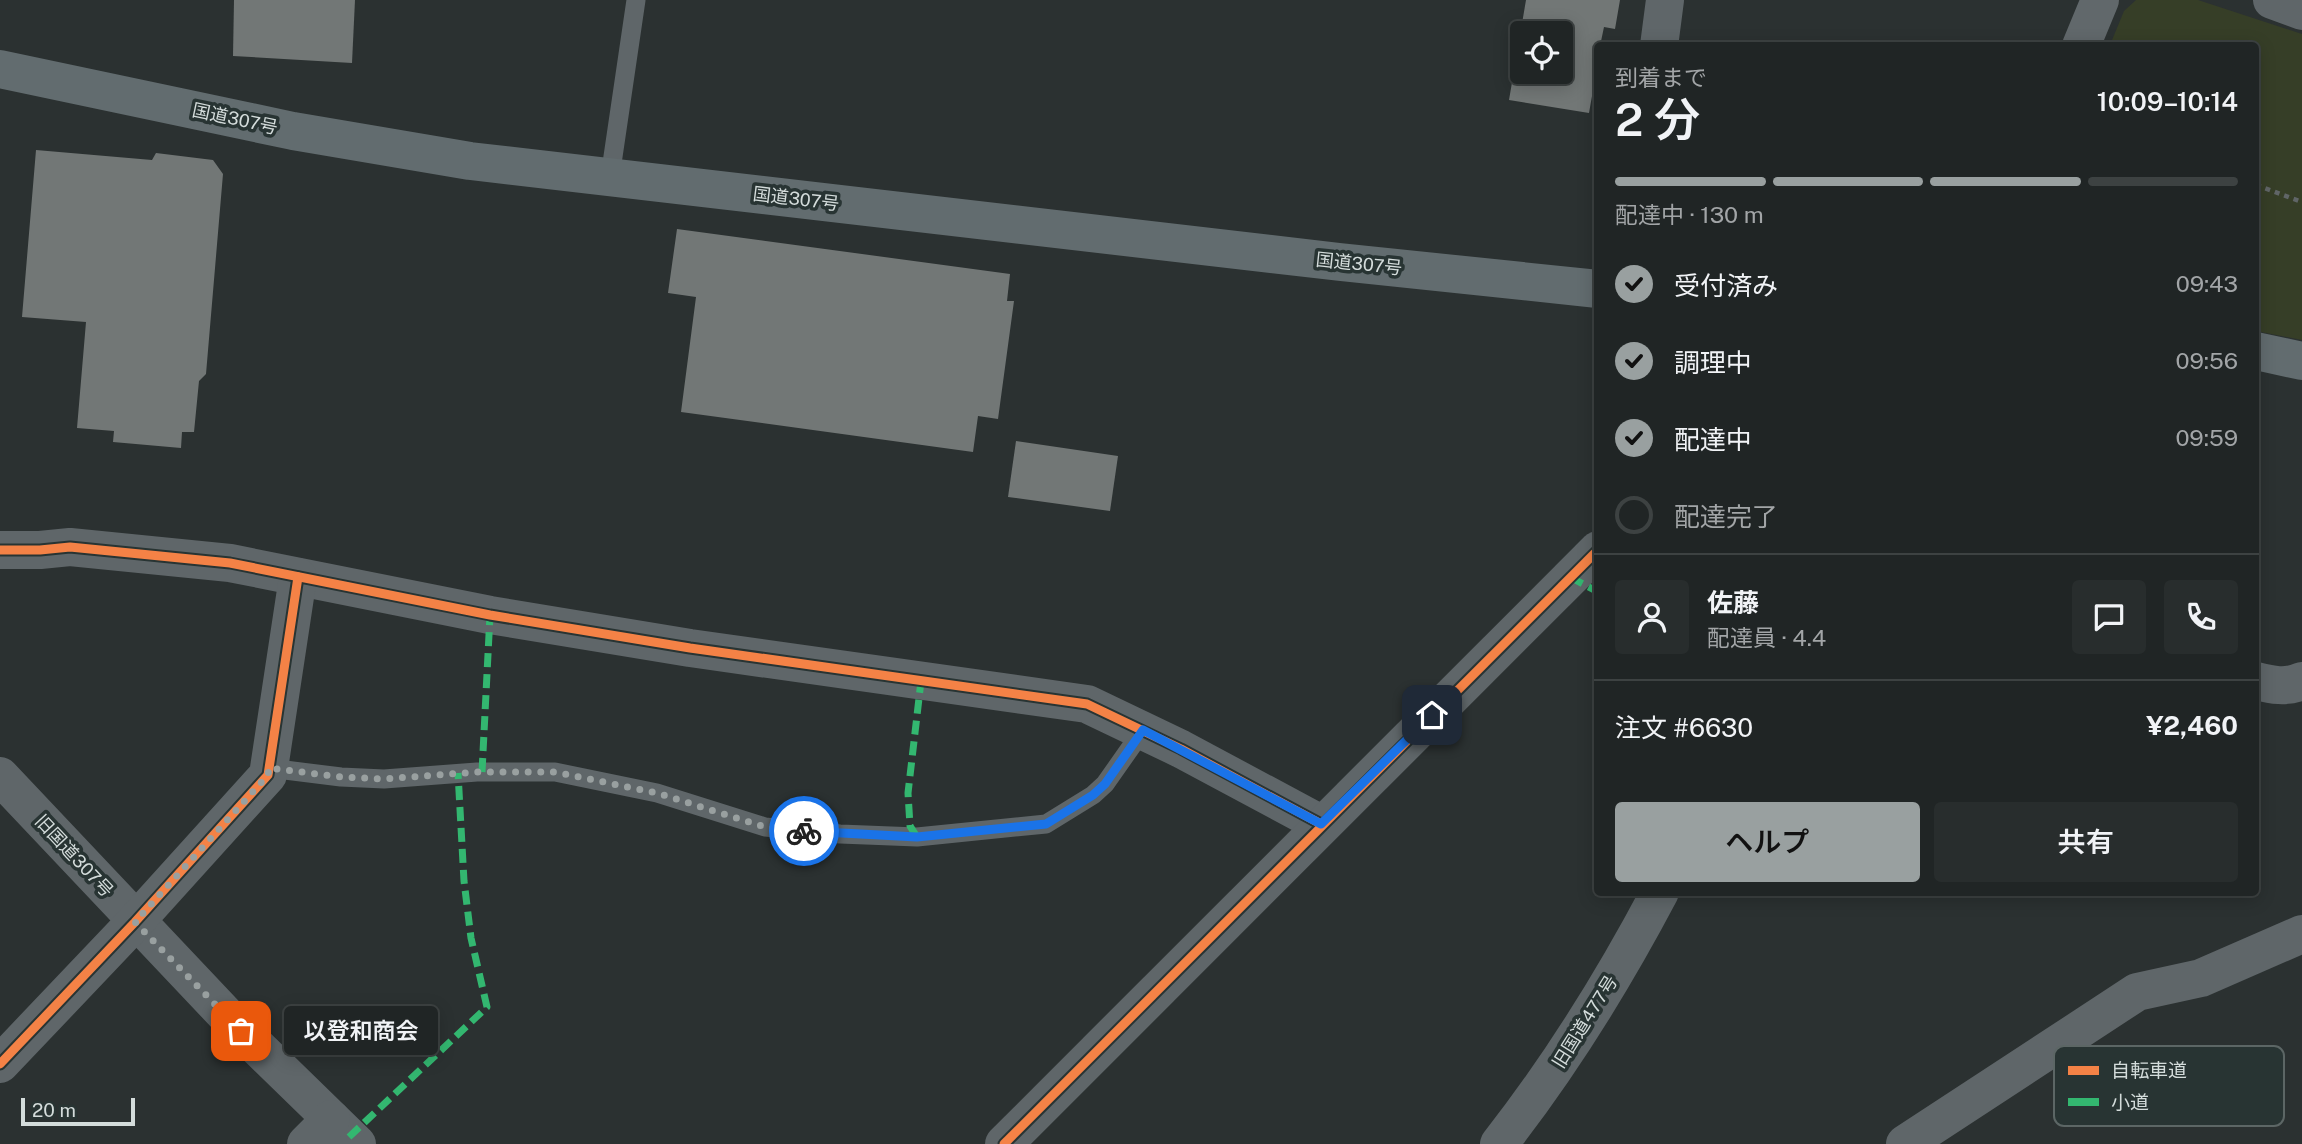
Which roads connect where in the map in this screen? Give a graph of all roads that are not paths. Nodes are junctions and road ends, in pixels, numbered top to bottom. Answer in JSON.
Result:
{"nodes":[{"id":1,"x":636,"y":0,"type":"edge"},
{"id":2,"x":1665,"y":0,"type":"edge"},
{"id":3,"x":2100,"y":0,"type":"edge"},
{"id":4,"x":2272,"y":0,"type":"edge"},
{"id":5,"x":2302,"y":11,"type":"edge"},
{"id":6,"x":1660,"y":42,"type":"edge"},
{"id":7,"x":2083,"y":42,"type":"edge"},
{"id":8,"x":0,"y":69,"type":"edge"},
{"id":9,"x":610,"y":177,"type":"junction"},
{"id":10,"x":1594,"y":289,"type":"edge"},
{"id":11,"x":2259,"y":352,"type":"edge"},
{"id":12,"x":2302,"y":361,"type":"edge"},
{"id":13,"x":0,"y":550,"type":"edge"},
{"id":14,"x":1594,"y":554,"type":"edge"},
{"id":15,"x":299,"y":577,"type":"junction"},
{"id":16,"x":1143,"y":730,"type":"junction"},
{"id":17,"x":269,"y":768,"type":"junction"},
{"id":18,"x":4,"y":789,"type":"edge"},
{"id":19,"x":1321,"y":824,"type":"junction"},
{"id":20,"x":1658,"y":896,"type":"edge"},
{"id":21,"x":135,"y":922,"type":"junction"},
{"id":22,"x":2302,"y":934,"type":"edge"},
{"id":23,"x":2054,"y":1046,"type":"edge"},
{"id":24,"x":2055,"y":1046,"type":"edge"},
{"id":25,"x":0,"y":1064,"type":"edge"},
{"id":26,"x":331,"y":1136,"type":"edge"},
{"id":27,"x":1004,"y":1144,"type":"edge"},
{"id":28,"x":1499,"y":1144,"type":"edge"},
{"id":29,"x":1905,"y":1144,"type":"edge"}],
"edges":[{"from":1,"to":9,"type":"lane"},
{"from":2,"to":6,"type":"street"},
{"from":3,"to":7,"type":"street"},
{"from":4,"to":5,"type":"street"},
{"from":8,"to":9,"type":"highway","name":"国道307号"},
{"from":9,"to":10,"type":"highway","name":"国道307号"},
{"from":11,"to":12,"type":"highway"},
{"from":13,"to":15,"type":"street"},
{"from":14,"to":19,"type":"street"},
{"from":15,"to":16,"type":"street"},
{"from":15,"to":17,"type":"street"},
{"from":16,"to":17,"type":"lane"},
{"from":16,"to":19,"type":"street"},
{"from":17,"to":21,"type":"street"},
{"from":18,"to":21,"type":"street","name":"旧国道307号"},
{"from":19,"to":27,"type":"street"},
{"from":20,"to":28,"type":"street","name":"旧国道477号"},
{"from":21,"to":25,"type":"street"},
{"from":21,"to":26,"type":"street","name":"旧国道307号"},
{"from":22,"to":24,"type":"street"},
{"from":23,"to":29,"type":"street"}]}
